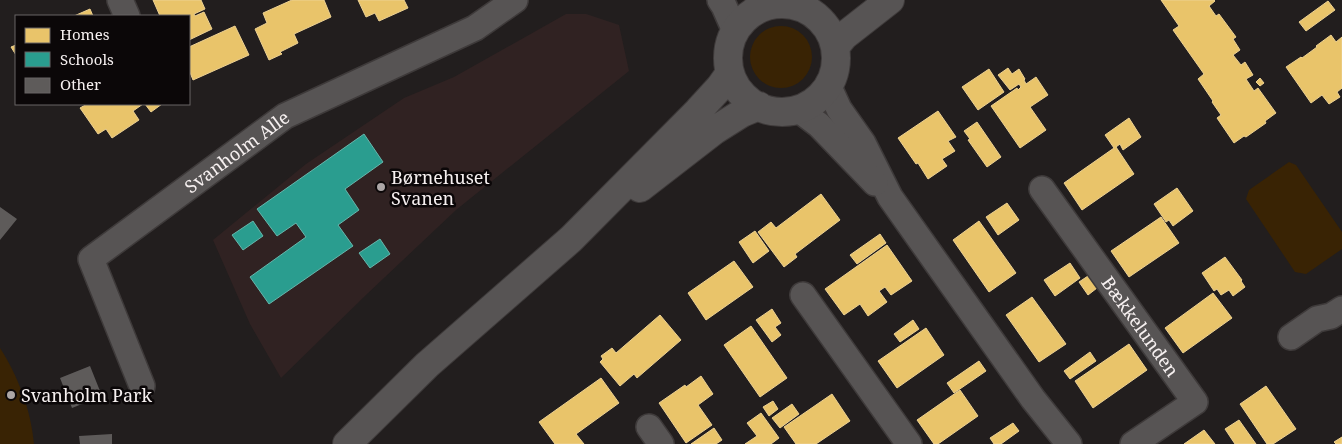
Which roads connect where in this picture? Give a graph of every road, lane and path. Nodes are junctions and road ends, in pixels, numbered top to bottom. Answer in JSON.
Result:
{"nodes":[{"id":1,"x":120,"y":0,"type":"edge"},
{"id":2,"x":514,"y":0,"type":"edge"},
{"id":3,"x":720,"y":0,"type":"edge"},
{"id":4,"x":890,"y":0,"type":"edge"},
{"id":5,"x":762,"y":3,"type":"edge"},
{"id":6,"x":808,"y":3,"type":"edge"},
{"id":7,"x":127,"y":15,"type":"edge"},
{"id":8,"x":735,"y":31,"type":"junction"},
{"id":9,"x":835,"y":47,"type":"junction"},
{"id":10,"x":730,"y":73,"type":"junction"},
{"id":11,"x":828,"y":85,"type":"junction"},
{"id":12,"x":759,"y":106,"type":"junction"},
{"id":13,"x":798,"y":109,"type":"junction"},
{"id":14,"x":1042,"y":189,"type":"dead end"},
{"id":15,"x":890,"y":197,"type":"junction"},
{"id":16,"x":571,"y":239,"type":"junction"},
{"id":17,"x":803,"y":295,"type":"dead end"},
{"id":18,"x":1342,"y":309,"type":"edge"},
{"id":19,"x":1291,"y":337,"type":"dead end"},
{"id":20,"x":142,"y":386,"type":"dead end"},
{"id":21,"x":347,"y":444,"type":"edge"},
{"id":22,"x":909,"y":444,"type":"edge"},
{"id":23,"x":1069,"y":444,"type":"edge"},
{"id":24,"x":1133,"y":444,"type":"edge"}],
"edges":[{"from":1,"to":7,"type":"street"},
{"from":2,"to":20,"type":"street","name":"Svanholm Alle"},
{"from":3,"to":8,"type":"street"},
{"from":4,"to":9,"type":"street"},
{"from":5,"to":6,"type":"street"},
{"from":5,"to":8,"type":"street"},
{"from":6,"to":9,"type":"street"},
{"from":8,"to":10,"type":"street"},
{"from":9,"to":11,"type":"street"},
{"from":10,"to":12,"type":"street"},
{"from":10,"to":16,"type":"street"},
{"from":11,"to":13,"type":"street"},
{"from":11,"to":15,"type":"street"},
{"from":12,"to":13,"type":"street"},
{"from":12,"to":16,"type":"street"},
{"from":13,"to":15,"type":"street"},
{"from":14,"to":24,"type":"street","name":"Bækkelunden"},
{"from":15,"to":23,"type":"street"},
{"from":16,"to":21,"type":"street"},
{"from":17,"to":22,"type":"street"},
{"from":18,"to":19,"type":"street"}]}
